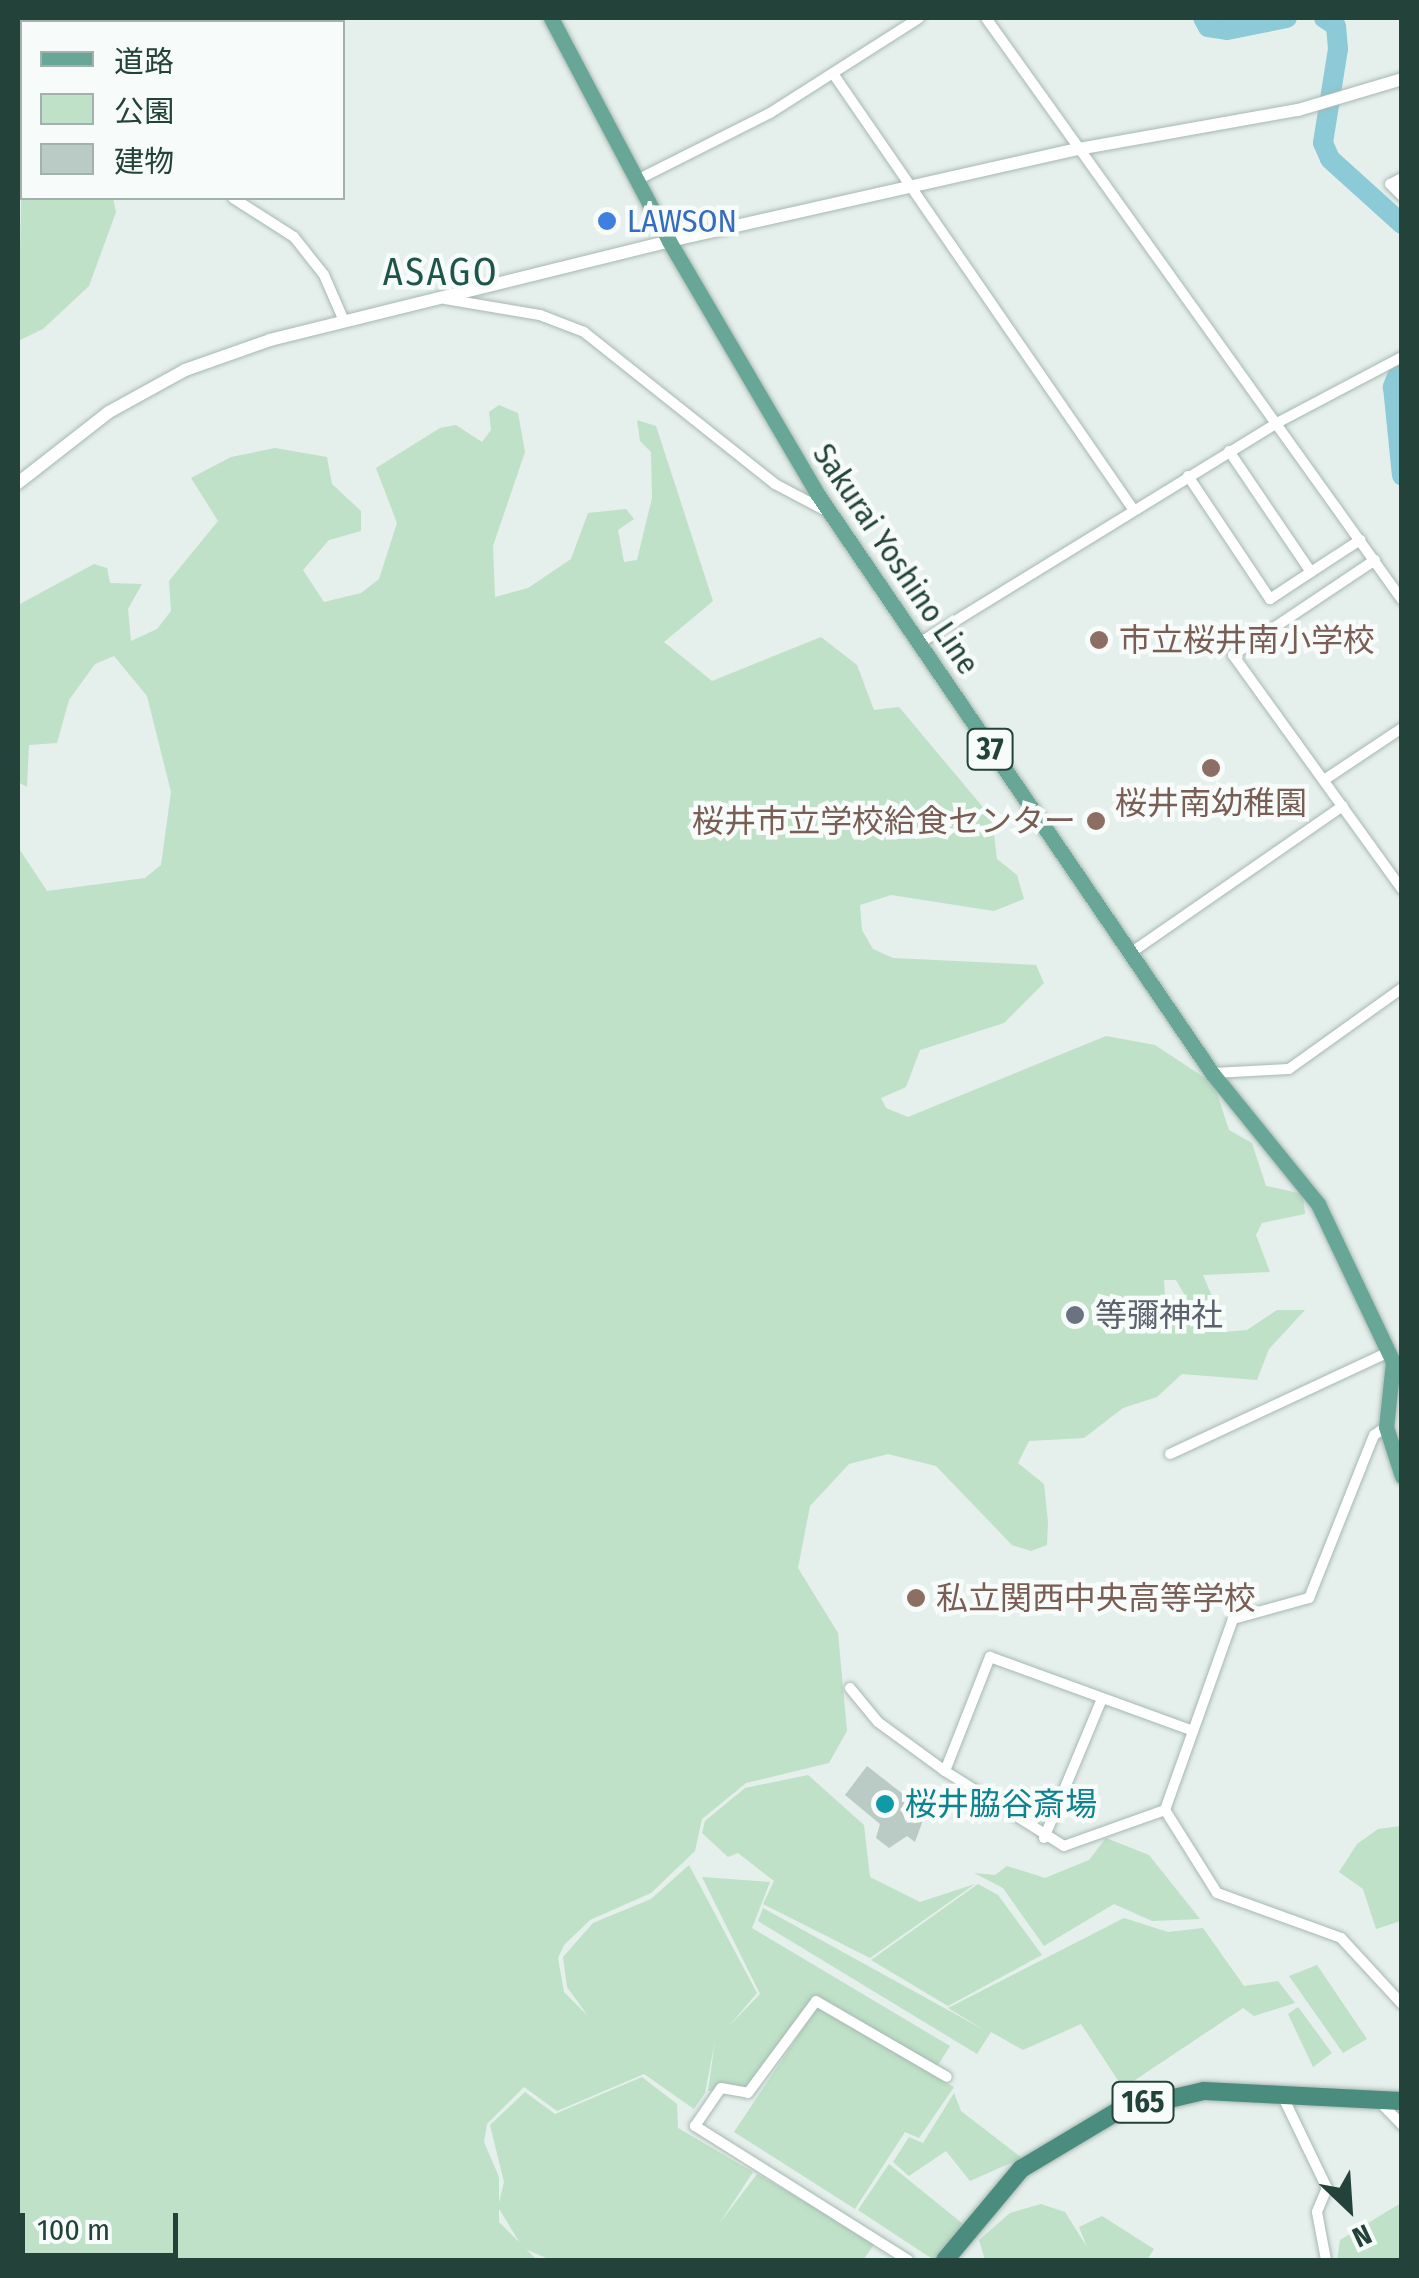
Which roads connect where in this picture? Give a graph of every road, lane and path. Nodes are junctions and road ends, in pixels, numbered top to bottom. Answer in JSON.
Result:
{"nodes":[{"id":1,"x":551,"y":18,"type":"edge"},
{"id":2,"x":919,"y":18,"type":"edge"},
{"id":3,"x":986,"y":18,"type":"edge"},
{"id":4,"x":834,"y":75,"type":"junction"},
{"id":5,"x":1402,"y":79,"type":"edge"},
{"id":6,"x":1078,"y":149,"type":"junction"},
{"id":7,"x":1402,"y":178,"type":"edge"},
{"id":8,"x":637,"y":180,"type":"junction"},
{"id":9,"x":908,"y":187,"type":"junction"},
{"id":10,"x":1402,"y":196,"type":"edge"},
{"id":11,"x":236,"y":200,"type":"edge"},
{"id":12,"x":668,"y":241,"type":"junction"},
{"id":13,"x":442,"y":298,"type":"junction"},
{"id":14,"x":344,"y":322,"type":"junction"},
{"id":15,"x":1402,"y":357,"type":"edge"},
{"id":16,"x":1275,"y":424,"type":"junction"},
{"id":17,"x":1229,"y":451,"type":"junction"},
{"id":18,"x":1188,"y":476,"type":"junction"},
{"id":19,"x":18,"y":483,"type":"edge"},
{"id":20,"x":1133,"y":509,"type":"junction"},
{"id":21,"x":833,"y":515,"type":"junction"},
{"id":22,"x":1360,"y":540,"type":"junction"},
{"id":23,"x":1375,"y":560,"type":"junction"},
{"id":24,"x":1311,"y":572,"type":"junction"},
{"id":25,"x":1402,"y":600,"type":"edge"},
{"id":26,"x":921,"y":642,"type":"junction"},
{"id":27,"x":1402,"y":728,"type":"edge"},
{"id":28,"x":1324,"y":780,"type":"junction"},
{"id":29,"x":1343,"y":806,"type":"junction"},
{"id":30,"x":1402,"y":890,"type":"edge"},
{"id":31,"x":1129,"y":954,"type":"junction"},
{"id":32,"x":1402,"y":988,"type":"edge"},
{"id":33,"x":1212,"y":1073,"type":"junction"},
{"id":34,"x":1395,"y":1357,"type":"edge"},
{"id":35,"x":1386,"y":1428,"type":"junction"},
{"id":36,"x":1170,"y":1454,"type":"dead end"},
{"id":37,"x":1402,"y":1476,"type":"edge"},
{"id":38,"x":850,"y":1688,"type":"dead end"},
{"id":39,"x":1102,"y":1699,"type":"junction"},
{"id":40,"x":1188,"y":1729,"type":"junction"},
{"id":41,"x":946,"y":1771,"type":"junction"},
{"id":42,"x":1166,"y":1810,"type":"junction"},
{"id":43,"x":1044,"y":1838,"type":"junction"},
{"id":44,"x":1402,"y":2004,"type":"edge"},
{"id":45,"x":947,"y":2077,"type":"dead end"},
{"id":46,"x":1282,"y":2095,"type":"junction"},
{"id":47,"x":1377,"y":2100,"type":"junction"},
{"id":48,"x":1402,"y":2101,"type":"edge"},
{"id":49,"x":1402,"y":2125,"type":"edge"},
{"id":50,"x":908,"y":2260,"type":"edge"},
{"id":51,"x":946,"y":2260,"type":"edge"},
{"id":52,"x":1326,"y":2260,"type":"edge"}],
"edges":[{"from":1,"to":8,"type":"main road","name":"Sakurai Yoshino Line","number":"37"},
{"from":2,"to":4,"type":"street"},
{"from":3,"to":6,"type":"street"},
{"from":4,"to":8,"type":"street"},
{"from":4,"to":9,"type":"street"},
{"from":5,"to":6,"type":"street"},
{"from":6,"to":9,"type":"street"},
{"from":6,"to":16,"type":"street"},
{"from":7,"to":10,"type":"street"},
{"from":8,"to":12,"type":"main road","name":"Sakurai Yoshino Line","number":"37"},
{"from":9,"to":12,"type":"street"},
{"from":9,"to":20,"type":"street"},
{"from":11,"to":14,"type":"street"},
{"from":12,"to":13,"type":"street"},
{"from":12,"to":21,"type":"main road","name":"Sakurai Yoshino Line","number":"37"},
{"from":13,"to":14,"type":"street"},
{"from":13,"to":21,"type":"street"},
{"from":14,"to":19,"type":"street"},
{"from":15,"to":16,"type":"street"},
{"from":16,"to":17,"type":"street"},
{"from":16,"to":22,"type":"street"},
{"from":17,"to":18,"type":"street"},
{"from":17,"to":24,"type":"street"},
{"from":18,"to":20,"type":"street"},
{"from":18,"to":24,"type":"street"},
{"from":20,"to":26,"type":"street"},
{"from":21,"to":26,"type":"main road","name":"Sakurai Yoshino Line","number":"37"},
{"from":22,"to":23,"type":"street"},
{"from":22,"to":24,"type":"street"},
{"from":23,"to":25,"type":"street"},
{"from":23,"to":28,"type":"street"},
{"from":26,"to":31,"type":"main road","name":"Sakurai Yoshino Line","number":"37"},
{"from":27,"to":28,"type":"street"},
{"from":28,"to":29,"type":"street"},
{"from":29,"to":30,"type":"street"},
{"from":29,"to":31,"type":"street"},
{"from":31,"to":33,"type":"main road","name":"Sakurai Yoshino Line","number":"37"},
{"from":32,"to":33,"type":"street"},
{"from":33,"to":34,"type":"main road","name":"Sakurai Yoshino Line","number":"37"},
{"from":34,"to":35,"type":"main road"},
{"from":34,"to":36,"type":"street"},
{"from":35,"to":37,"type":"main road"},
{"from":35,"to":40,"type":"street"},
{"from":38,"to":41,"type":"street"},
{"from":39,"to":40,"type":"street"},
{"from":39,"to":41,"type":"street"},
{"from":39,"to":43,"type":"street"},
{"from":40,"to":42,"type":"street"},
{"from":41,"to":43,"type":"street"},
{"from":42,"to":43,"type":"street"},
{"from":42,"to":44,"type":"street"},
{"from":45,"to":50,"type":"street"},
{"from":46,"to":47,"type":"highway","number":"165"},
{"from":46,"to":51,"type":"highway","number":"165"},
{"from":46,"to":52,"type":"street"},
{"from":47,"to":48,"type":"highway","number":"165"},
{"from":47,"to":49,"type":"street"}]}
